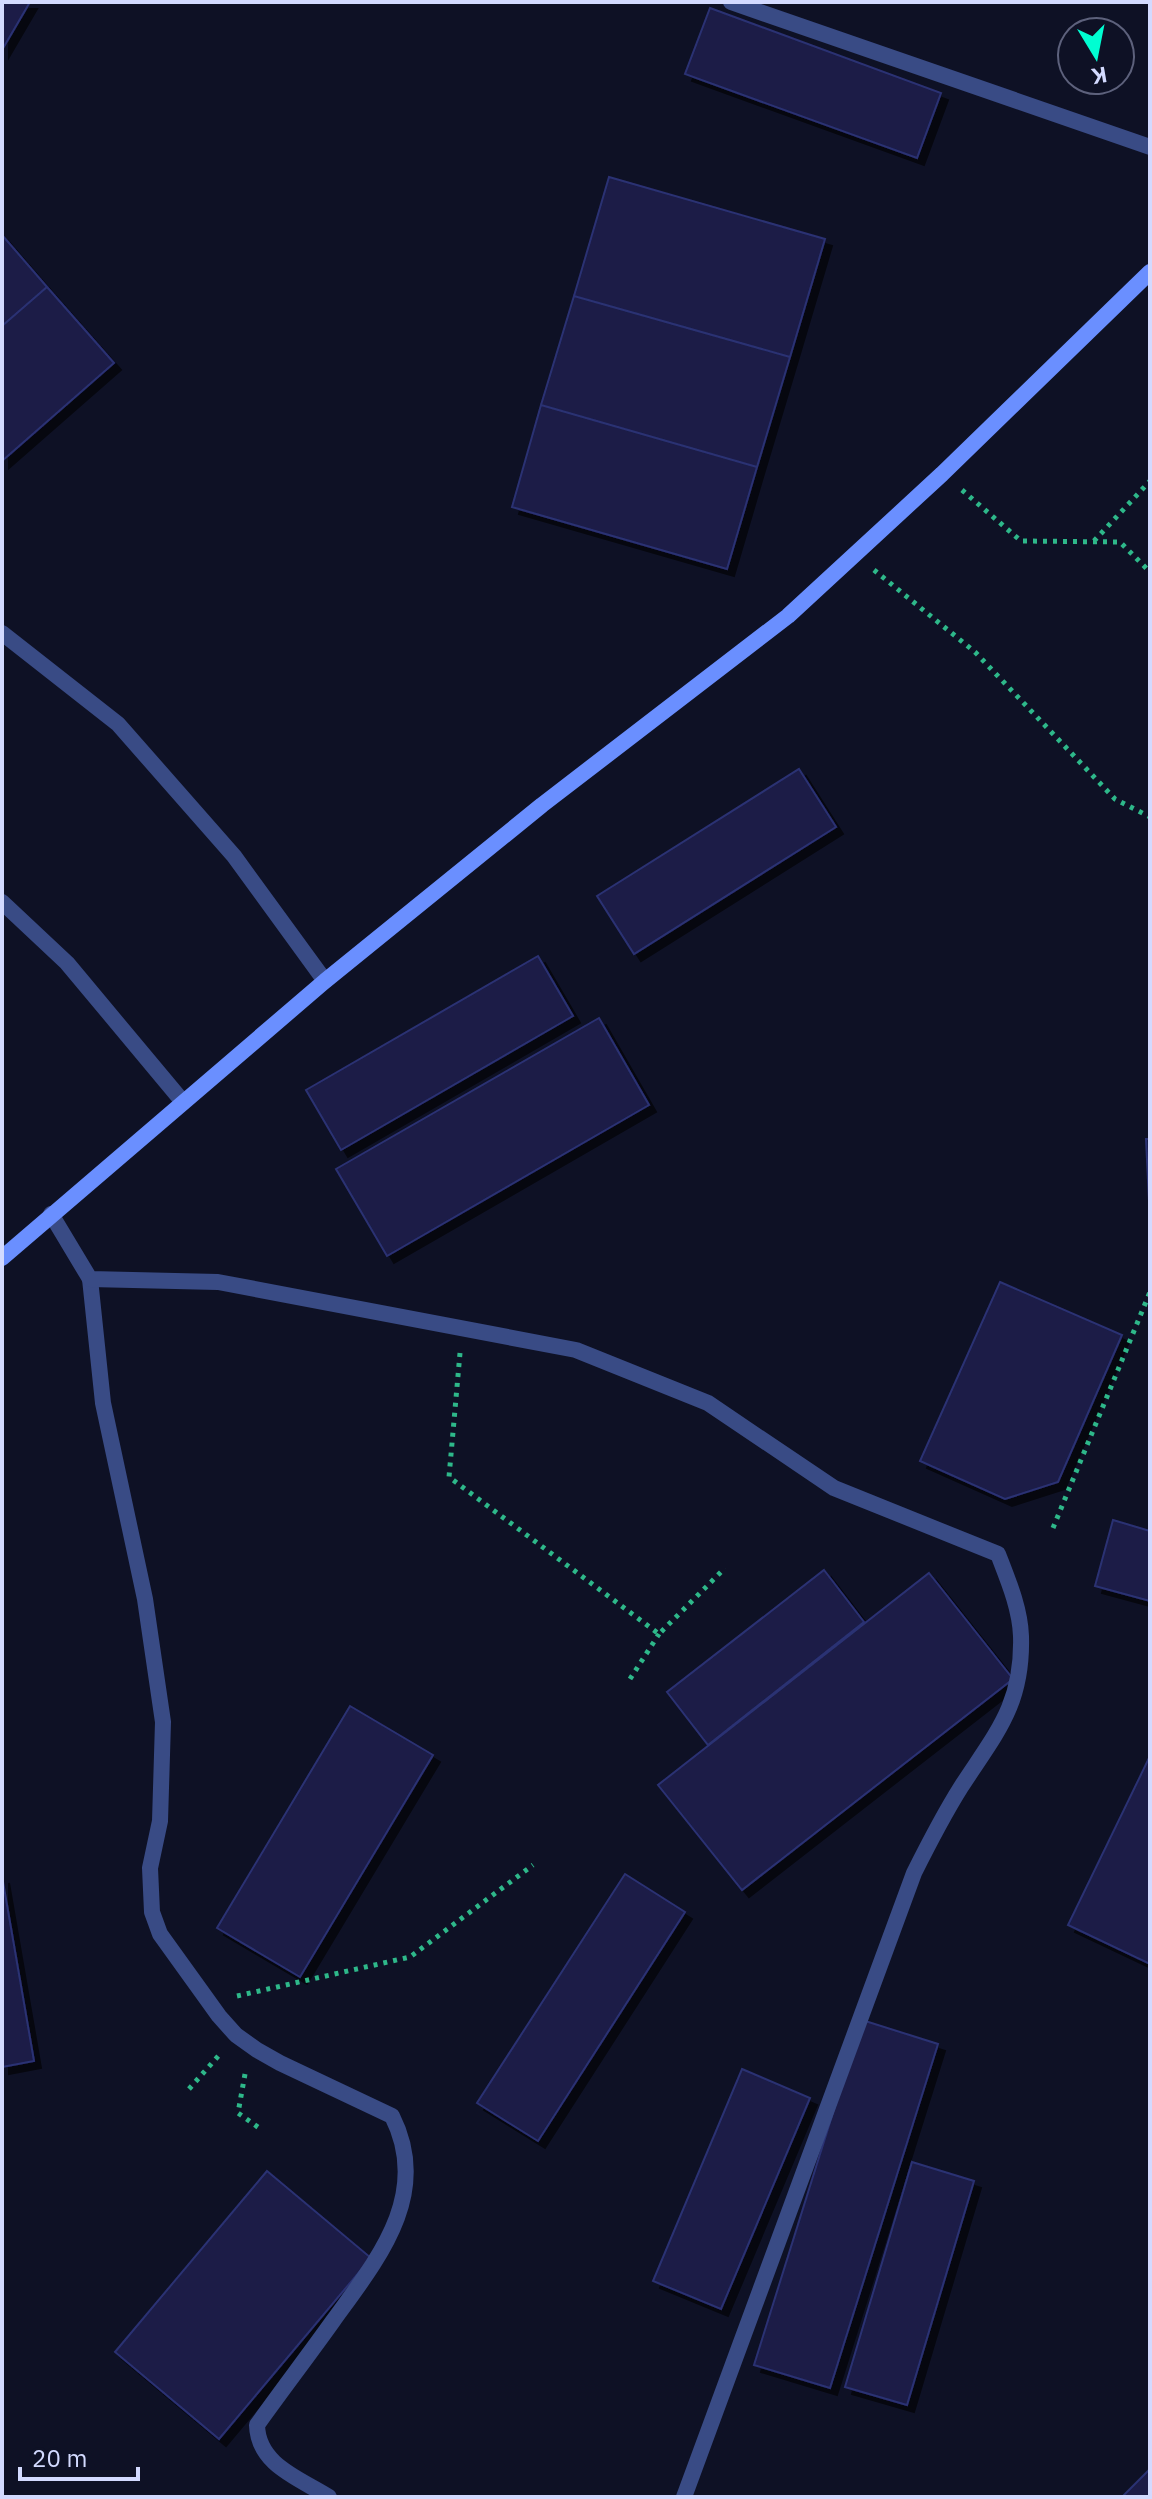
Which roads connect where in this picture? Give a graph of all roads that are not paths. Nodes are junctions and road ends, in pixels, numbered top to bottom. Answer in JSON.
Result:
{"nodes":[{"id":1,"x":731,"y":2,"type":"edge"},
{"id":2,"x":1150,"y":147,"type":"edge"},
{"id":3,"x":1150,"y":272,"type":"edge"},
{"id":4,"x":2,"y":633,"type":"edge"},
{"id":5,"x":2,"y":902,"type":"edge"},
{"id":6,"x":325,"y":981,"type":"junction"},
{"id":7,"x":183,"y":1102,"type":"junction"},
{"id":8,"x":51,"y":1214,"type":"junction"},
{"id":9,"x":2,"y":1258,"type":"edge"},
{"id":10,"x":90,"y":1279,"type":"junction"},
{"id":11,"x":329,"y":2497,"type":"edge"},
{"id":12,"x":684,"y":2497,"type":"edge"}],
"edges":[{"from":1,"to":2,"type":"street"},
{"from":3,"to":6,"type":"street"},
{"from":4,"to":6,"type":"street"},
{"from":5,"to":7,"type":"street"},
{"from":6,"to":7,"type":"street"},
{"from":7,"to":8,"type":"street"},
{"from":8,"to":9,"type":"street"},
{"from":8,"to":10,"type":"street"},
{"from":10,"to":11,"type":"street"},
{"from":10,"to":12,"type":"street"}]}
